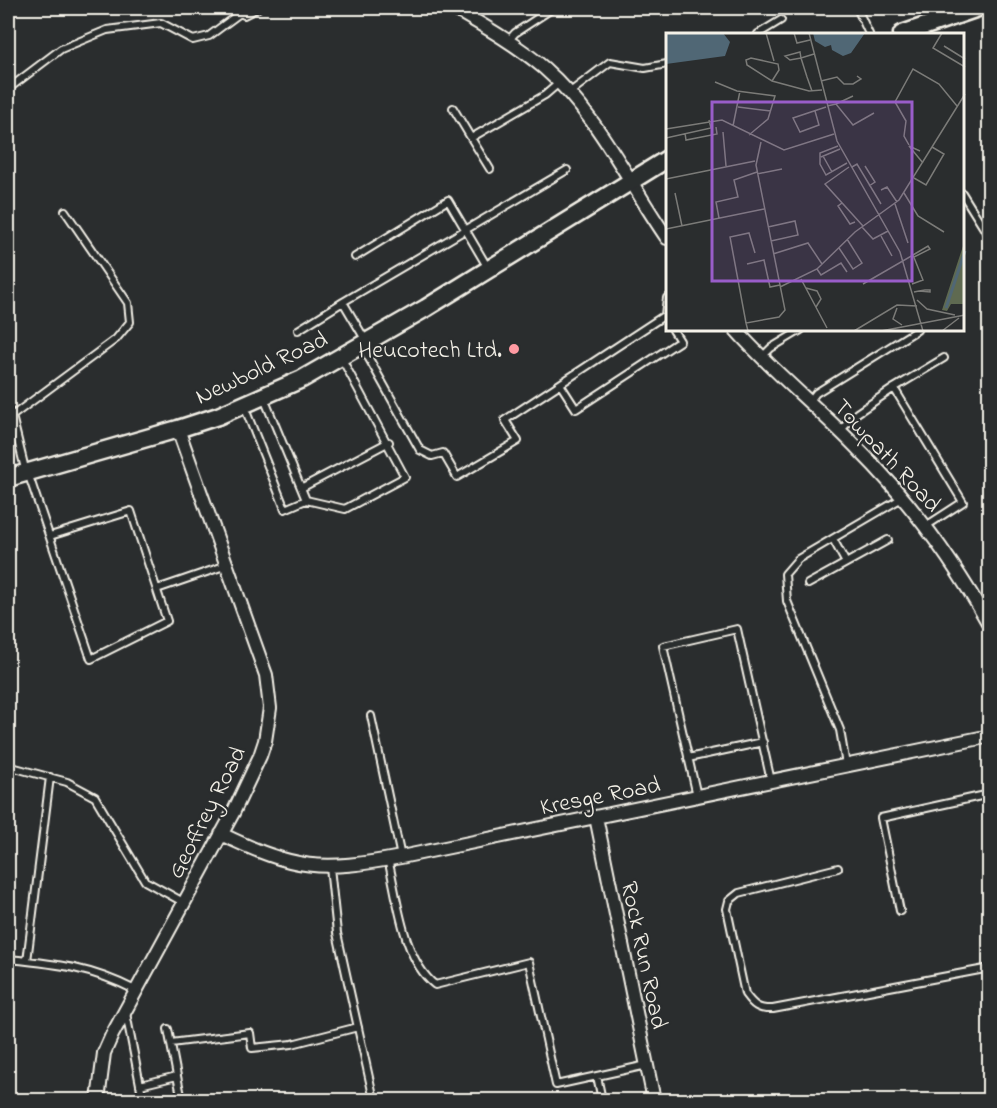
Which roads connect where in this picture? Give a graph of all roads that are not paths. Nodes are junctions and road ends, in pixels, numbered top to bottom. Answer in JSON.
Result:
{"nodes":[{"id":1,"x":258,"y":8,"type":"edge"},
{"id":2,"x":453,"y":8,"type":"edge"},
{"id":3,"x":553,"y":8,"type":"edge"},
{"id":4,"x":857,"y":8,"type":"edge"},
{"id":5,"x":978,"y":8,"type":"edge"},
{"id":6,"x":240,"y":10,"type":"edge"},
{"id":7,"x":781,"y":20,"type":"dead end"},
{"id":8,"x":760,"y":33,"type":"edge"},
{"id":9,"x":869,"y":33,"type":"edge"},
{"id":10,"x":905,"y":33,"type":"edge"},
{"id":11,"x":508,"y":41,"type":"junction"},
{"id":12,"x":666,"y":64,"type":"edge"},
{"id":13,"x":559,"y":83,"type":"junction"},
{"id":14,"x":8,"y":90,"type":"edge"},
{"id":15,"x":569,"y":93,"type":"junction"},
{"id":16,"x":453,"y":108,"type":"dead end"},
{"id":17,"x":471,"y":138,"type":"junction"},
{"id":18,"x":666,"y":160,"type":"edge"},
{"id":19,"x":490,"y":169,"type":"dead end"},
{"id":20,"x":567,"y":170,"type":"dead end"},
{"id":21,"x":632,"y":180,"type":"junction"},
{"id":22,"x":964,"y":195,"type":"edge"},
{"id":23,"x":65,"y":211,"type":"dead end"},
{"id":24,"x":466,"y":229,"type":"junction"},
{"id":25,"x":666,"y":236,"type":"edge"},
{"id":26,"x":990,"y":238,"type":"edge"},
{"id":27,"x":355,"y":257,"type":"dead end"},
{"id":28,"x":489,"y":268,"type":"junction"},
{"id":29,"x":343,"y":302,"type":"junction"},
{"id":30,"x":666,"y":317,"type":"edge"},
{"id":31,"x":298,"y":330,"type":"dead end"},
{"id":32,"x":674,"y":332,"type":"edge"},
{"id":33,"x":737,"y":332,"type":"edge"},
{"id":34,"x":798,"y":332,"type":"edge"},
{"id":35,"x":914,"y":332,"type":"edge"},
{"id":36,"x":365,"y":344,"type":"junction"},
{"id":37,"x":341,"y":357,"type":"junction"},
{"id":38,"x":762,"y":358,"type":"junction"},
{"id":39,"x":944,"y":358,"type":"dead end"},
{"id":40,"x":561,"y":384,"type":"junction"},
{"id":41,"x":894,"y":388,"type":"junction"},
{"id":42,"x":264,"y":397,"type":"junction"},
{"id":43,"x":809,"y":402,"type":"junction"},
{"id":44,"x":243,"y":405,"type":"junction"},
{"id":45,"x":8,"y":408,"type":"edge"},
{"id":46,"x":12,"y":416,"type":"junction"},
{"id":47,"x":178,"y":429,"type":"junction"},
{"id":48,"x":840,"y":431,"type":"junction"},
{"id":49,"x":389,"y":442,"type":"junction"},
{"id":50,"x":27,"y":473,"type":"junction"},
{"id":51,"x":8,"y":478,"type":"edge"},
{"id":52,"x":301,"y":488,"type":"junction"},
{"id":53,"x":903,"y":497,"type":"junction"},
{"id":54,"x":306,"y":500,"type":"junction"},
{"id":55,"x":926,"y":526,"type":"junction"},
{"id":56,"x":50,"y":536,"type":"junction"},
{"id":57,"x":833,"y":539,"type":"junction"},
{"id":58,"x":888,"y":540,"type":"dead end"},
{"id":59,"x":846,"y":563,"type":"junction"},
{"id":60,"x":228,"y":565,"type":"junction"},
{"id":61,"x":808,"y":584,"type":"dead end"},
{"id":62,"x":157,"y":589,"type":"junction"},
{"id":63,"x":988,"y":618,"type":"edge"},
{"id":64,"x":371,"y":716,"type":"dead end"},
{"id":65,"x":990,"y":736,"type":"edge"},
{"id":66,"x":763,"y":742,"type":"junction"},
{"id":67,"x":688,"y":758,"type":"junction"},
{"id":68,"x":8,"y":766,"type":"edge"},
{"id":69,"x":846,"y":766,"type":"junction"},
{"id":70,"x":50,"y":777,"type":"junction"},
{"id":71,"x":772,"y":782,"type":"junction"},
{"id":72,"x":990,"y":794,"type":"edge"},
{"id":73,"x":697,"y":797,"type":"junction"},
{"id":74,"x":596,"y":817,"type":"junction"},
{"id":75,"x":221,"y":834,"type":"junction"},
{"id":76,"x":395,"y":858,"type":"junction"},
{"id":77,"x":330,"y":867,"type":"junction"},
{"id":78,"x":838,"y":868,"type":"dead end"},
{"id":79,"x":183,"y":902,"type":"junction"},
{"id":80,"x":900,"y":911,"type":"dead end"},
{"id":81,"x":8,"y":959,"type":"edge"},
{"id":82,"x":27,"y":961,"type":"junction"},
{"id":83,"x":990,"y":968,"type":"edge"},
{"id":84,"x":135,"y":990,"type":"junction"},
{"id":85,"x":125,"y":1009,"type":"junction"},
{"id":86,"x":358,"y":1027,"type":"junction"},
{"id":87,"x":168,"y":1029,"type":"dead end"},
{"id":88,"x":171,"y":1043,"type":"junction"},
{"id":89,"x":647,"y":1065,"type":"junction"},
{"id":90,"x":177,"y":1076,"type":"junction"},
{"id":91,"x":597,"y":1076,"type":"junction"},
{"id":92,"x":140,"y":1084,"type":"junction"},
{"id":93,"x":98,"y":1101,"type":"edge"},
{"id":94,"x":143,"y":1101,"type":"edge"},
{"id":95,"x":182,"y":1101,"type":"edge"},
{"id":96,"x":374,"y":1101,"type":"edge"},
{"id":97,"x":602,"y":1101,"type":"edge"},
{"id":98,"x":654,"y":1101,"type":"edge"}],
"edges":[{"from":1,"to":6,"type":"lane"},
{"from":2,"to":11,"type":"street"},
{"from":3,"to":11,"type":"lane"},
{"from":4,"to":9,"type":"lane"},
{"from":5,"to":10,"type":"main road"},
{"from":6,"to":14,"type":"lane"},
{"from":7,"to":8,"type":"lane"},
{"from":11,"to":13,"type":"street"},
{"from":12,"to":15,"type":"lane"},
{"from":13,"to":15,"type":"street"},
{"from":13,"to":17,"type":"lane"},
{"from":15,"to":21,"type":"street"},
{"from":16,"to":17,"type":"lane"},
{"from":17,"to":19,"type":"lane"},
{"from":18,"to":21,"type":"main road","name":"Newbold Road"},
{"from":20,"to":24,"type":"lane"},
{"from":21,"to":25,"type":"street"},
{"from":21,"to":28,"type":"main road","name":"Newbold Road"},
{"from":22,"to":26,"type":"lane"},
{"from":23,"to":46,"type":"lane"},
{"from":24,"to":27,"type":"lane"},
{"from":24,"to":28,"type":"lane"},
{"from":24,"to":29,"type":"lane"},
{"from":28,"to":36,"type":"main road","name":"Newbold Road"},
{"from":29,"to":31,"type":"lane"},
{"from":29,"to":36,"type":"lane"},
{"from":30,"to":40,"type":"lane"},
{"from":32,"to":40,"type":"lane"},
{"from":33,"to":38,"type":"street","name":"Towpath Road"},
{"from":34,"to":38,"type":"lane"},
{"from":35,"to":43,"type":"lane"},
{"from":36,"to":37,"type":"main road","name":"Newbold Road"},
{"from":36,"to":40,"type":"lane"},
{"from":37,"to":42,"type":"main road","name":"Newbold Road"},
{"from":37,"to":49,"type":"lane"},
{"from":38,"to":43,"type":"street","name":"Towpath Road"},
{"from":39,"to":41,"type":"lane"},
{"from":41,"to":48,"type":"lane"},
{"from":41,"to":55,"type":"lane"},
{"from":42,"to":44,"type":"main road","name":"Newbold Road"},
{"from":42,"to":52,"type":"lane"},
{"from":43,"to":48,"type":"street","name":"Towpath Road"},
{"from":44,"to":47,"type":"main road","name":"Newbold Road"},
{"from":44,"to":54,"type":"lane"},
{"from":45,"to":46,"type":"lane"},
{"from":46,"to":50,"type":"lane"},
{"from":47,"to":50,"type":"main road","name":"Newbold Road"},
{"from":47,"to":60,"type":"street","name":"Geoffrey Road"},
{"from":48,"to":53,"type":"street","name":"Towpath Road"},
{"from":49,"to":52,"type":"lane"},
{"from":49,"to":54,"type":"lane"},
{"from":50,"to":51,"type":"main road","name":"Newbold Road"},
{"from":50,"to":56,"type":"lane"},
{"from":52,"to":54,"type":"lane"},
{"from":53,"to":55,"type":"street","name":"Towpath Road"},
{"from":53,"to":57,"type":"lane"},
{"from":55,"to":63,"type":"street","name":"Towpath Road"},
{"from":56,"to":62,"type":"lane"},
{"from":56,"to":62,"type":"lane"},
{"from":57,"to":59,"type":"lane"},
{"from":57,"to":69,"type":"lane"},
{"from":58,"to":59,"type":"lane"},
{"from":59,"to":61,"type":"lane"},
{"from":60,"to":62,"type":"lane"},
{"from":60,"to":75,"type":"street","name":"Geoffrey Road"},
{"from":64,"to":76,"type":"lane"},
{"from":65,"to":69,"type":"street","name":"Kresge Road"},
{"from":66,"to":67,"type":"lane"},
{"from":66,"to":67,"type":"lane"},
{"from":66,"to":71,"type":"lane"},
{"from":67,"to":73,"type":"lane"},
{"from":68,"to":70,"type":"lane"},
{"from":69,"to":71,"type":"street","name":"Kresge Road"},
{"from":70,"to":79,"type":"lane"},
{"from":70,"to":82,"type":"lane"},
{"from":71,"to":73,"type":"street","name":"Kresge Road"},
{"from":72,"to":80,"type":"lane"},
{"from":73,"to":74,"type":"street","name":"Kresge Road"},
{"from":74,"to":76,"type":"street","name":"Kresge Road"},
{"from":74,"to":89,"type":"street","name":"Rock Run Road"},
{"from":75,"to":77,"type":"street","name":"Kresge Road"},
{"from":75,"to":79,"type":"street","name":"Geoffrey Road"},
{"from":76,"to":77,"type":"street","name":"Kresge Road"},
{"from":76,"to":91,"type":"lane"},
{"from":77,"to":86,"type":"lane"},
{"from":78,"to":83,"type":"lane"},
{"from":79,"to":84,"type":"street","name":"Geoffrey Road"},
{"from":81,"to":82,"type":"lane"},
{"from":82,"to":84,"type":"lane"},
{"from":84,"to":85,"type":"street","name":"Geoffrey Road"},
{"from":85,"to":92,"type":"lane"},
{"from":85,"to":93,"type":"street","name":"Geoffrey Road"},
{"from":86,"to":88,"type":"lane"},
{"from":86,"to":96,"type":"lane"},
{"from":87,"to":88,"type":"lane"},
{"from":88,"to":90,"type":"lane"},
{"from":89,"to":91,"type":"lane"},
{"from":89,"to":98,"type":"street","name":"Rock Run Road"},
{"from":90,"to":92,"type":"lane"},
{"from":90,"to":95,"type":"lane"},
{"from":91,"to":97,"type":"lane"},
{"from":92,"to":94,"type":"lane"}]}
